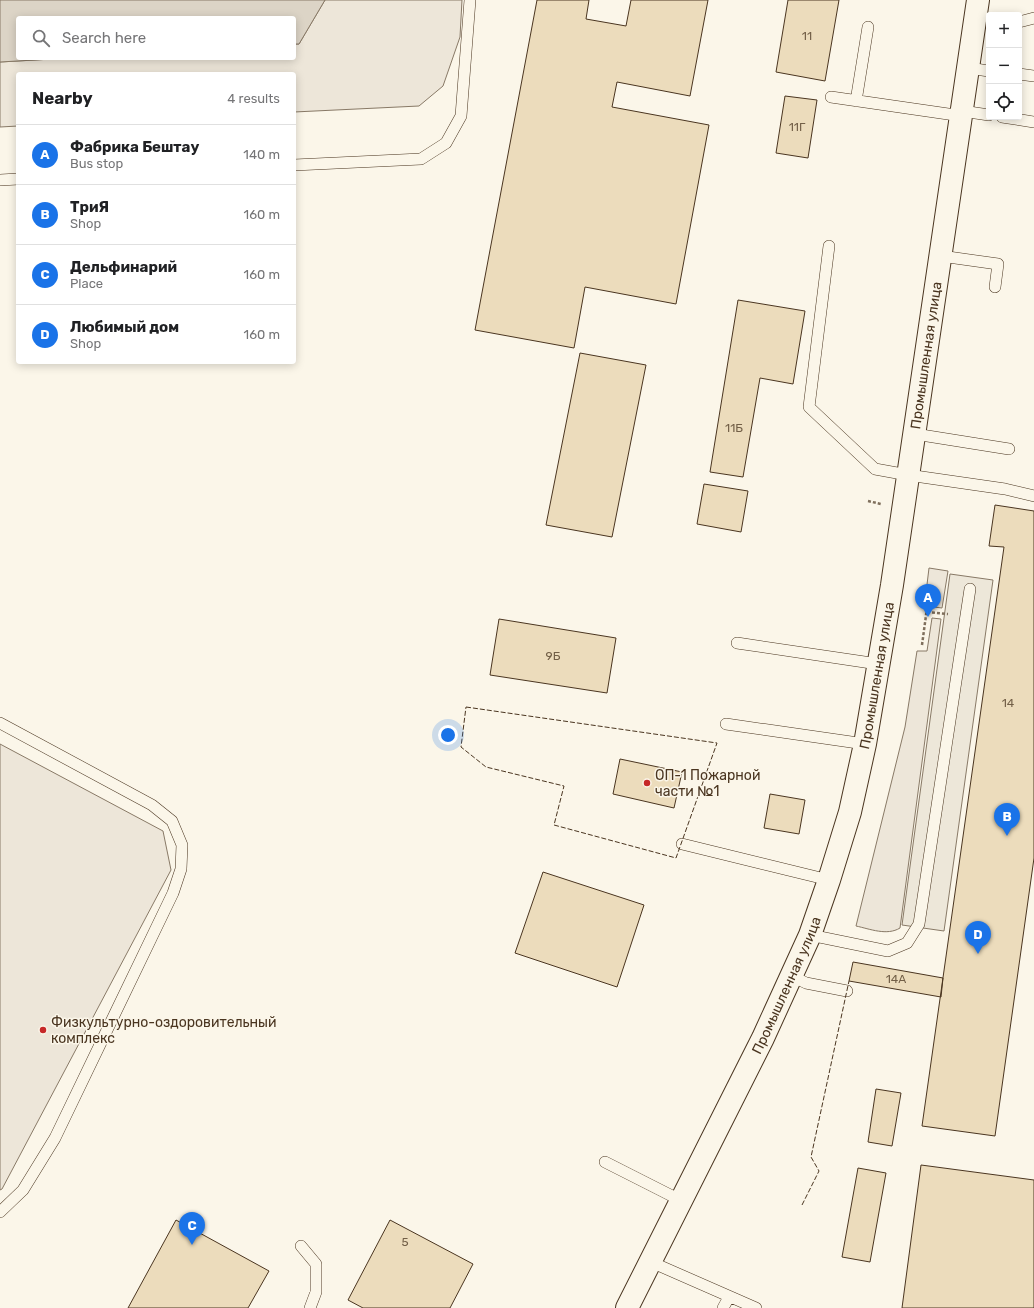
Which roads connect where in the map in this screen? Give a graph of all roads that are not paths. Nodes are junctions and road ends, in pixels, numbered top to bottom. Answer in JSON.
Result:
{"nodes":[{"id":1,"x":470,"y":0,"type":"edge"},
{"id":2,"x":981,"y":12,"type":"edge"},
{"id":3,"x":1034,"y":18,"type":"edge"},
{"id":4,"x":1022,"y":21,"type":"edge"},
{"id":5,"x":868,"y":27,"type":"dead end"},
{"id":6,"x":979,"y":69,"type":"edge"},
{"id":7,"x":1022,"y":74,"type":"edge"},
{"id":8,"x":1034,"y":76,"type":"edge"},
{"id":9,"x":831,"y":97,"type":"dead end"},
{"id":10,"x":856,"y":101,"type":"junction"},
{"id":11,"x":962,"y":114,"type":"junction"},
{"id":12,"x":986,"y":115,"type":"edge"},
{"id":13,"x":1021,"y":120,"type":"edge"},
{"id":14,"x":1034,"y":122,"type":"edge"},
{"id":15,"x":296,"y":165,"type":"edge"},
{"id":16,"x":16,"y":179,"type":"edge"},
{"id":17,"x":0,"y":180,"type":"edge"},
{"id":18,"x":829,"y":246,"type":"dead end"},
{"id":19,"x":941,"y":256,"type":"junction"},
{"id":20,"x":995,"y":287,"type":"dead end"},
{"id":21,"x":915,"y":434,"type":"junction"},
{"id":22,"x":1009,"y":449,"type":"dead end"},
{"id":23,"x":908,"y":475,"type":"junction"},
{"id":24,"x":1034,"y":496,"type":"edge"},
{"id":25,"x":970,"y":589,"type":"dead end"},
{"id":26,"x":737,"y":643,"type":"dead end"},
{"id":27,"x":878,"y":664,"type":"junction"},
{"id":28,"x":0,"y":723,"type":"edge"},
{"id":29,"x":726,"y":724,"type":"dead end"},
{"id":30,"x":865,"y":744,"type":"junction"},
{"id":31,"x":682,"y":844,"type":"dead end"},
{"id":32,"x":829,"y":880,"type":"junction"},
{"id":33,"x":810,"y":935,"type":"junction"},
{"id":34,"x":792,"y":976,"type":"junction"},
{"id":35,"x":847,"y":991,"type":"dead end"},
{"id":36,"x":605,"y":1162,"type":"dead end"},
{"id":37,"x":682,"y":1201,"type":"junction"},
{"id":38,"x":0,"y":1212,"type":"edge"},
{"id":39,"x":301,"y":1246,"type":"dead end"},
{"id":40,"x":651,"y":1262,"type":"junction"},
{"id":41,"x":729,"y":1297,"type":"junction"},
{"id":42,"x":310,"y":1308,"type":"edge"},
{"id":43,"x":627,"y":1308,"type":"edge"},
{"id":44,"x":723,"y":1308,"type":"edge"},
{"id":45,"x":756,"y":1308,"type":"edge"}],
"edges":[{"from":1,"to":15,"type":"lane"},
{"from":2,"to":6,"type":"main road","name":"Промышленная улица"},
{"from":3,"to":4,"type":"lane"},
{"from":5,"to":10,"type":"lane"},
{"from":6,"to":11,"type":"main road","name":"Промышленная улица"},
{"from":7,"to":8,"type":"lane"},
{"from":9,"to":10,"type":"lane"},
{"from":10,"to":11,"type":"lane"},
{"from":11,"to":12,"type":"lane"},
{"from":11,"to":19,"type":"main road","name":"Промышленная улица"},
{"from":13,"to":14,"type":"lane"},
{"from":16,"to":17,"type":"lane"},
{"from":18,"to":23,"type":"lane"},
{"from":19,"to":20,"type":"lane"},
{"from":19,"to":21,"type":"main road","name":"Промышленная улица"},
{"from":21,"to":22,"type":"lane"},
{"from":21,"to":23,"type":"main road","name":"Промышленная улица"},
{"from":23,"to":24,"type":"lane"},
{"from":23,"to":27,"type":"main road","name":"Промышленная улица"},
{"from":25,"to":33,"type":"lane"},
{"from":26,"to":27,"type":"lane"},
{"from":27,"to":30,"type":"main road","name":"Промышленная улица"},
{"from":28,"to":38,"type":"lane"},
{"from":29,"to":30,"type":"lane"},
{"from":30,"to":32,"type":"main road","name":"Промышленная улица"},
{"from":31,"to":32,"type":"lane"},
{"from":32,"to":33,"type":"main road","name":"Промышленная улица"},
{"from":33,"to":34,"type":"main road","name":"Промышленная улица"},
{"from":34,"to":35,"type":"lane"},
{"from":34,"to":37,"type":"main road","name":"Промышленная улица"},
{"from":36,"to":37,"type":"lane"},
{"from":37,"to":40,"type":"main road","name":"Промышленная улица"},
{"from":39,"to":42,"type":"lane"},
{"from":40,"to":41,"type":"lane"},
{"from":40,"to":43,"type":"main road","name":"Промышленная улица"},
{"from":41,"to":44,"type":"lane"},
{"from":41,"to":45,"type":"lane"}]}
